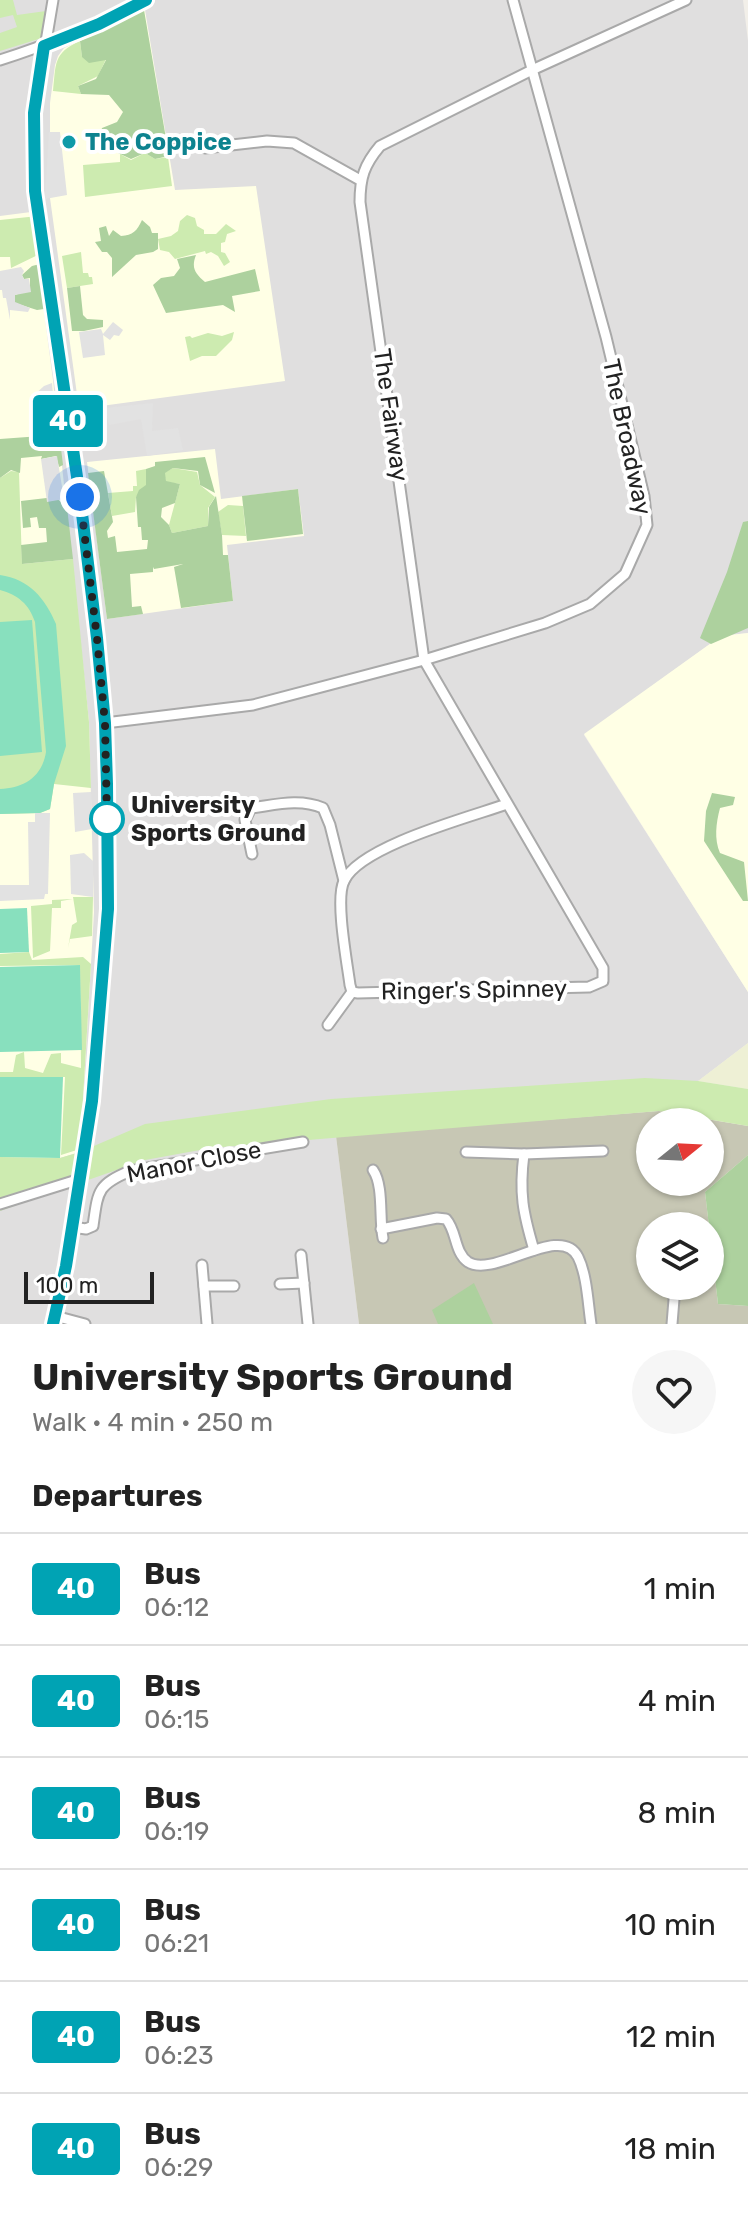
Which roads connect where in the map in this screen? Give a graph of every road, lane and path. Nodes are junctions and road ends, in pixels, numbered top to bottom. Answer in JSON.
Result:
{"nodes":[{"id":1,"x":53,"y":0,"type":"edge"},
{"id":2,"x":146,"y":0,"type":"edge"},
{"id":3,"x":513,"y":0,"type":"edge"},
{"id":4,"x":686,"y":0,"type":"edge"},
{"id":5,"x":44,"y":46,"type":"junction"},
{"id":6,"x":0,"y":60,"type":"edge"},
{"id":7,"x":532,"y":70,"type":"junction"},
{"id":8,"x":205,"y":148,"type":"dead end"},
{"id":9,"x":360,"y":180,"type":"junction"},
{"id":10,"x":424,"y":660,"type":"junction"},
{"id":11,"x":105,"y":723,"type":"junction"},
{"id":12,"x":507,"y":804,"type":"junction"},
{"id":13,"x":252,"y":854,"type":"dead end"},
{"id":14,"x":344,"y":881,"type":"junction"},
{"id":15,"x":603,"y":981,"type":"joint"},
{"id":16,"x":352,"y":992,"type":"junction"},
{"id":17,"x":328,"y":1025,"type":"dead end"},
{"id":18,"x":303,"y":1142,"type":"dead end"},
{"id":19,"x":603,"y":1151,"type":"dead end"},
{"id":20,"x":466,"y":1152,"type":"dead end"},
{"id":21,"x":524,"y":1154,"type":"junction"},
{"id":22,"x":373,"y":1170,"type":"dead end"},
{"id":23,"x":80,"y":1179,"type":"junction"},
{"id":24,"x":0,"y":1204,"type":"edge"},
{"id":25,"x":72,"y":1227,"type":"junction"},
{"id":26,"x":534,"y":1250,"type":"junction"},
{"id":27,"x":301,"y":1255,"type":"dead end"},
{"id":28,"x":202,"y":1265,"type":"dead end"},
{"id":29,"x":304,"y":1283,"type":"junction"},
{"id":30,"x":280,"y":1284,"type":"dead end"},
{"id":31,"x":204,"y":1286,"type":"junction"},
{"id":32,"x":234,"y":1286,"type":"dead end"},
{"id":33,"x":673,"y":1300,"type":"edge"},
{"id":34,"x":54,"y":1320,"type":"edge"},
{"id":35,"x":207,"y":1323,"type":"edge"},
{"id":36,"x":85,"y":1324,"type":"edge"},
{"id":37,"x":194,"y":1324,"type":"edge"},
{"id":38,"x":308,"y":1324,"type":"edge"},
{"id":39,"x":591,"y":1324,"type":"edge"},
{"id":40,"x":672,"y":1324,"type":"edge"}],
"edges":[{"from":1,"to":5,"type":"street"},
{"from":2,"to":5,"type":"street"},
{"from":3,"to":7,"type":"street","name":"The Broadway"},
{"from":4,"to":7,"type":"street"},
{"from":5,"to":6,"type":"street"},
{"from":5,"to":11,"type":"street"},
{"from":7,"to":9,"type":"street"},
{"from":7,"to":10,"type":"street","name":"The Broadway"},
{"from":8,"to":9,"type":"street"},
{"from":9,"to":10,"type":"street","name":"The Fairway"},
{"from":10,"to":11,"type":"street","name":"The Broadway"},
{"from":10,"to":12,"type":"street","name":"The Fairway"},
{"from":11,"to":23,"type":"street"},
{"from":12,"to":14,"type":"street"},
{"from":12,"to":15,"type":"street","name":"The Fairway"},
{"from":13,"to":14,"type":"street","name":"Ringer's Spinney"},
{"from":14,"to":16,"type":"street","name":"Ringer's Spinney"},
{"from":15,"to":16,"type":"street","name":"Ringer's Spinney"},
{"from":16,"to":17,"type":"street"},
{"from":18,"to":25,"type":"street","name":"Manor Close"},
{"from":19,"to":21,"type":"street"},
{"from":20,"to":21,"type":"street"},
{"from":21,"to":26,"type":"street"},
{"from":22,"to":26,"type":"street"},
{"from":23,"to":24,"type":"street"},
{"from":23,"to":25,"type":"street"},
{"from":25,"to":34,"type":"street"},
{"from":26,"to":39,"type":"street"},
{"from":27,"to":29,"type":"street"},
{"from":28,"to":31,"type":"street"},
{"from":29,"to":30,"type":"street"},
{"from":29,"to":38,"type":"street"},
{"from":31,"to":32,"type":"street"},
{"from":31,"to":35,"type":"street"},
{"from":33,"to":40,"type":"street"},
{"from":34,"to":36,"type":"street"},
{"from":35,"to":37,"type":"street"}]}
